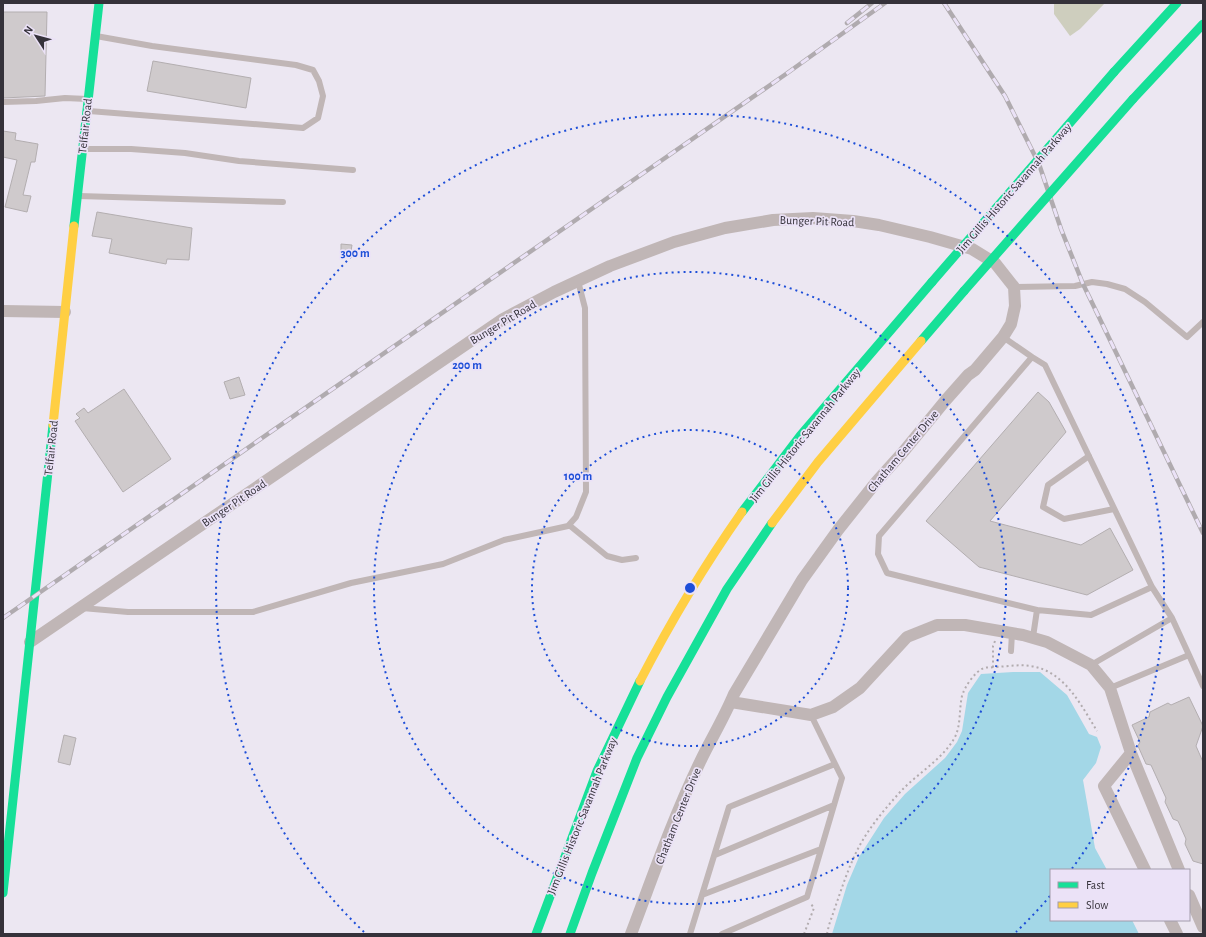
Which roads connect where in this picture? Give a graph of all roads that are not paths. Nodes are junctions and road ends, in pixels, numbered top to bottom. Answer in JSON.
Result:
{"nodes":[{"id":1,"x":99,"y":3,"type":"edge"},
{"id":2,"x":1177,"y":3,"type":"edge"},
{"id":3,"x":1203,"y":24,"type":"edge"},
{"id":4,"x":95,"y":36,"type":"junction"},
{"id":5,"x":88,"y":100,"type":"junction"},
{"id":6,"x":3,"y":102,"type":"edge"},
{"id":7,"x":87,"y":111,"type":"junction"},
{"id":8,"x":83,"y":149,"type":"junction"},
{"id":9,"x":353,"y":170,"type":"dead end"},
{"id":10,"x":78,"y":196,"type":"junction"},
{"id":11,"x":283,"y":202,"type":"dead end"},
{"id":12,"x":578,"y":281,"type":"junction"},
{"id":13,"x":1014,"y":287,"type":"junction"},
{"id":14,"x":3,"y":311,"type":"edge"},
{"id":15,"x":65,"y":312,"type":"junction"},
{"id":16,"x":1203,"y":322,"type":"edge"},
{"id":17,"x":1003,"y":337,"type":"junction"},
{"id":18,"x":1032,"y":357,"type":"junction"},
{"id":19,"x":1089,"y":456,"type":"junction"},
{"id":20,"x":1114,"y":509,"type":"junction"},
{"id":21,"x":569,"y":525,"type":"junction"},
{"id":22,"x":636,"y":558,"type":"dead end"},
{"id":23,"x":1152,"y":587,"type":"junction"},
{"id":24,"x":81,"y":607,"type":"junction"},
{"id":25,"x":1037,"y":610,"type":"junction"},
{"id":26,"x":1172,"y":618,"type":"junction"},
{"id":27,"x":1012,"y":637,"type":"junction"},
{"id":28,"x":1033,"y":637,"type":"junction"},
{"id":29,"x":30,"y":642,"type":"junction"},
{"id":30,"x":1011,"y":652,"type":"dead end"},
{"id":31,"x":1189,"y":655,"type":"junction"},
{"id":32,"x":1091,"y":665,"type":"junction"},
{"id":33,"x":1203,"y":686,"type":"edge"},
{"id":34,"x":1110,"y":688,"type":"junction"},
{"id":35,"x":731,"y":702,"type":"junction"},
{"id":36,"x":811,"y":715,"type":"junction"},
{"id":37,"x":1131,"y":753,"type":"junction"},
{"id":38,"x":835,"y":764,"type":"junction"},
{"id":39,"x":13,"y":805,"type":"junction"},
{"id":40,"x":834,"y":805,"type":"junction"},
{"id":41,"x":3,"y":807,"type":"edge"},
{"id":42,"x":821,"y":849,"type":"junction"},
{"id":43,"x":715,"y":855,"type":"junction"},
{"id":44,"x":1145,"y":869,"type":"edge"},
{"id":45,"x":1179,"y":869,"type":"edge"},
{"id":46,"x":3,"y":893,"type":"edge"},
{"id":47,"x":702,"y":895,"type":"junction"},
{"id":48,"x":1190,"y":897,"type":"edge"},
{"id":49,"x":1170,"y":921,"type":"edge"},
{"id":50,"x":1203,"y":927,"type":"edge"},
{"id":51,"x":536,"y":934,"type":"edge"},
{"id":52,"x":570,"y":934,"type":"edge"},
{"id":53,"x":631,"y":934,"type":"edge"},
{"id":54,"x":690,"y":934,"type":"edge"},
{"id":55,"x":722,"y":934,"type":"edge"},
{"id":56,"x":1177,"y":934,"type":"edge"}],
"edges":[{"from":1,"to":4,"type":"main road","name":"Telfair Road"},
{"from":2,"to":51,"type":"main road","name":"Jim Gillis Historic Savannah Parkway","bridge":true},
{"from":3,"to":52,"type":"main road","bridge":true},
{"from":4,"to":5,"type":"main road","name":"Telfair Road"},
{"from":4,"to":7,"type":"lane"},
{"from":5,"to":6,"type":"lane"},
{"from":5,"to":7,"type":"main road","name":"Telfair Road"},
{"from":7,"to":8,"type":"main road","name":"Telfair Road"},
{"from":8,"to":9,"type":"lane"},
{"from":8,"to":10,"type":"main road","name":"Telfair Road"},
{"from":10,"to":11,"type":"lane"},
{"from":10,"to":15,"type":"main road","name":"Telfair Road"},
{"from":12,"to":13,"type":"street","name":"Bunger Pit Road"},
{"from":12,"to":21,"type":"lane"},
{"from":12,"to":24,"type":"street","name":"Bunger Pit Road"},
{"from":13,"to":16,"type":"lane"},
{"from":13,"to":17,"type":"street","name":"Chatham Center Drive"},
{"from":14,"to":15,"type":"street"},
{"from":15,"to":29,"type":"main road","name":"Telfair Road"},
{"from":17,"to":18,"type":"lane"},
{"from":17,"to":35,"type":"street","name":"Chatham Center Drive"},
{"from":18,"to":19,"type":"lane"},
{"from":18,"to":25,"type":"lane"},
{"from":19,"to":20,"type":"lane"},
{"from":19,"to":20,"type":"lane"},
{"from":20,"to":23,"type":"lane"},
{"from":21,"to":22,"type":"lane"},
{"from":21,"to":24,"type":"lane"},
{"from":23,"to":25,"type":"lane"},
{"from":23,"to":26,"type":"lane"},
{"from":24,"to":29,"type":"street","name":"Bunger Pit Road"},
{"from":25,"to":28,"type":"lane"},
{"from":26,"to":31,"type":"lane"},
{"from":26,"to":32,"type":"lane"},
{"from":27,"to":28,"type":"street"},
{"from":27,"to":30,"type":"lane"},
{"from":27,"to":36,"type":"street"},
{"from":28,"to":32,"type":"street"},
{"from":29,"to":39,"type":"main road","name":"Telfair Road"},
{"from":31,"to":33,"type":"lane"},
{"from":31,"to":34,"type":"lane"},
{"from":32,"to":34,"type":"street"},
{"from":34,"to":37,"type":"street"},
{"from":35,"to":36,"type":"street"},
{"from":35,"to":53,"type":"street","name":"Chatham Center Drive"},
{"from":36,"to":38,"type":"lane"},
{"from":37,"to":44,"type":"street"},
{"from":37,"to":45,"type":"street"},
{"from":38,"to":40,"type":"lane"},
{"from":38,"to":43,"type":"lane"},
{"from":39,"to":41,"type":"lane"},
{"from":39,"to":46,"type":"main road","name":"Telfair Road"},
{"from":40,"to":42,"type":"lane"},
{"from":40,"to":43,"type":"lane"},
{"from":42,"to":47,"type":"lane"},
{"from":42,"to":55,"type":"lane"},
{"from":43,"to":47,"type":"lane"},
{"from":47,"to":54,"type":"lane"},
{"from":48,"to":50,"type":"street"},
{"from":49,"to":56,"type":"street"}]}
